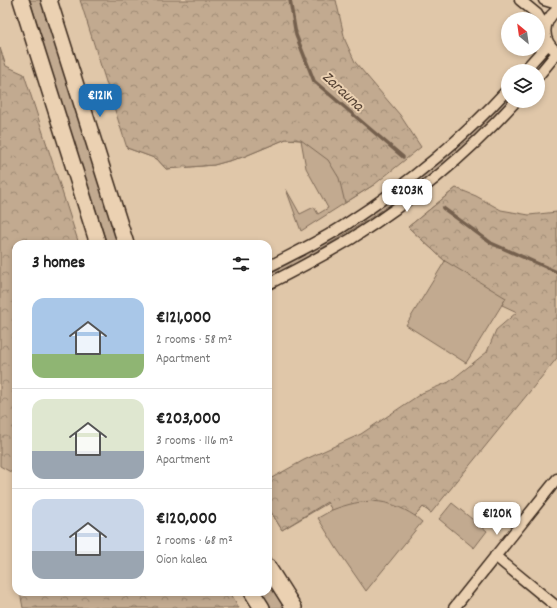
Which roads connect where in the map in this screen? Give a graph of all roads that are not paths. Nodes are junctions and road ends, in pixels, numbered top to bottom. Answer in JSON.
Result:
{"nodes":[{"id":1,"x":21,"y":0,"type":"edge"},
{"id":2,"x":49,"y":0,"type":"edge"},
{"id":3,"x":520,"y":0,"type":"edge"},
{"id":4,"x":544,"y":0,"type":"edge"},
{"id":5,"x":557,"y":4,"type":"edge"},
{"id":6,"x":557,"y":10,"type":"edge"},
{"id":7,"x":535,"y":12,"type":"edge"},
{"id":8,"x":545,"y":27,"type":"edge"},
{"id":9,"x":545,"y":36,"type":"edge"},
{"id":10,"x":548,"y":44,"type":"junction"},
{"id":11,"x":557,"y":53,"type":"edge"},
{"id":12,"x":530,"y":64,"type":"edge"},
{"id":13,"x":545,"y":68,"type":"edge"},
{"id":14,"x":501,"y":96,"type":"edge"},
{"id":15,"x":509,"y":108,"type":"edge"},
{"id":16,"x":97,"y":240,"type":"edge"},
{"id":17,"x":125,"y":240,"type":"edge"},
{"id":18,"x":272,"y":265,"type":"edge"},
{"id":19,"x":272,"y":282,"type":"edge"},
{"id":20,"x":557,"y":479,"type":"edge"},
{"id":21,"x":495,"y":556,"type":"junction"},
{"id":22,"x":272,"y":573,"type":"edge"},
{"id":23,"x":254,"y":596,"type":"edge"},
{"id":24,"x":557,"y":607,"type":"edge"},
{"id":25,"x":262,"y":608,"type":"edge"},
{"id":26,"x":294,"y":608,"type":"edge"},
{"id":27,"x":454,"y":608,"type":"edge"}],
"edges":[{"from":1,"to":16,"type":"main road"},
{"from":2,"to":17,"type":"main road"},
{"from":3,"to":7,"type":"street"},
{"from":4,"to":5,"type":"street"},
{"from":6,"to":8,"type":"street"},
{"from":9,"to":10,"type":"street"},
{"from":10,"to":11,"type":"street"},
{"from":10,"to":12,"type":"street"},
{"from":11,"to":13,"type":"street"},
{"from":14,"to":18,"type":"street"},
{"from":15,"to":19,"type":"street"},
{"from":20,"to":21,"type":"street"},
{"from":21,"to":24,"type":"street"},
{"from":21,"to":27,"type":"street"},
{"from":22,"to":26,"type":"main road"},
{"from":23,"to":25,"type":"main road"}]}
